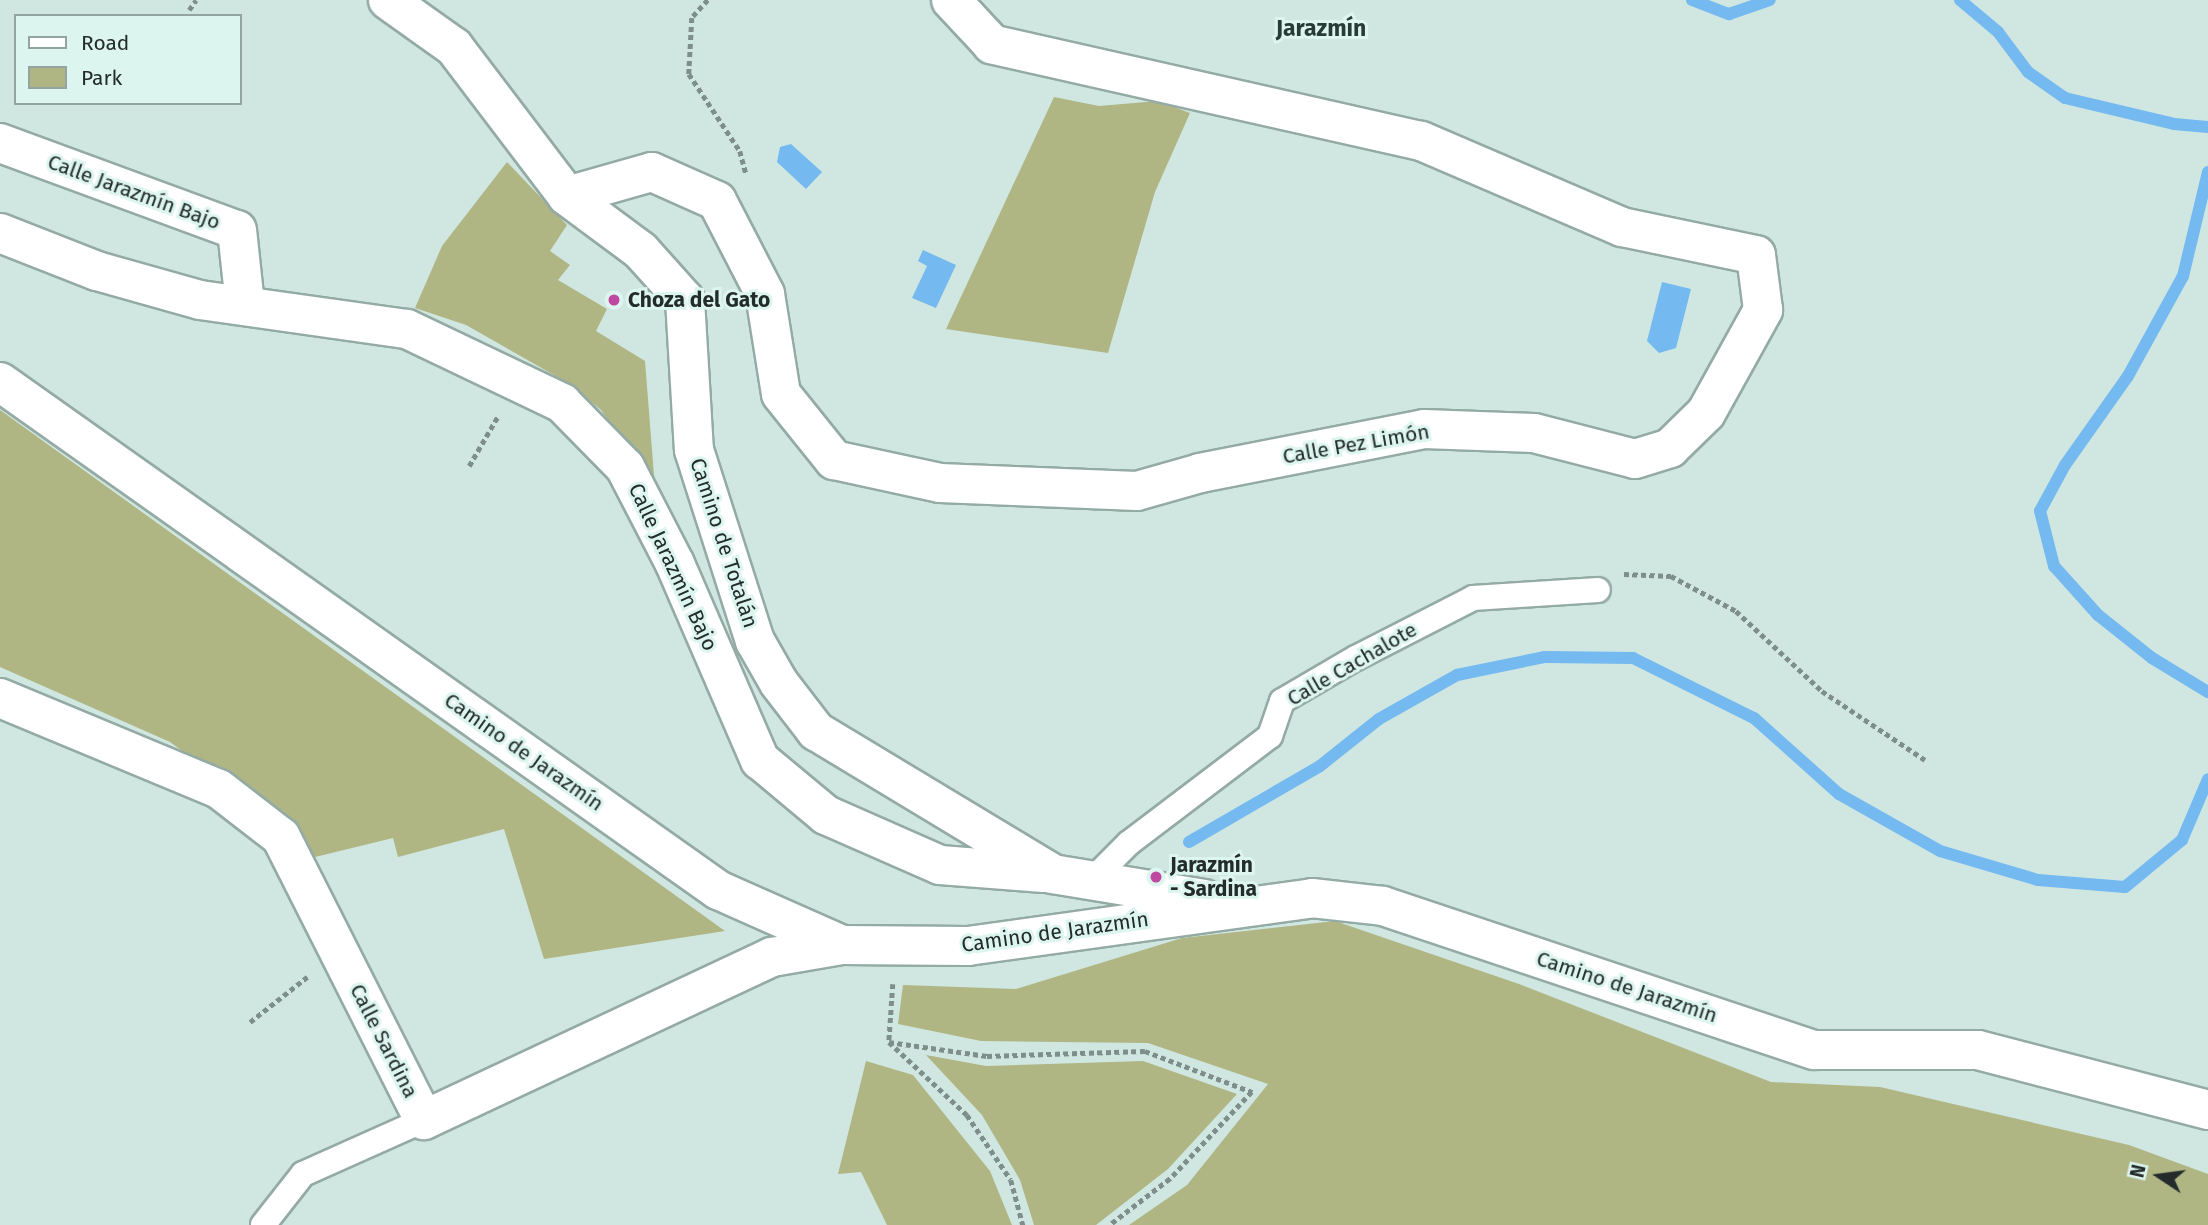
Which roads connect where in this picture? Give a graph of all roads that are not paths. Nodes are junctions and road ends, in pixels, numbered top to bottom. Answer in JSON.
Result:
{"nodes":[{"id":1,"x":388,"y":0,"type":"edge"},
{"id":2,"x":951,"y":0,"type":"edge"},
{"id":3,"x":0,"y":143,"type":"edge"},
{"id":4,"x":567,"y":197,"type":"junction"},
{"id":5,"x":0,"y":233,"type":"edge"},
{"id":6,"x":245,"y":304,"type":"junction"},
{"id":7,"x":0,"y":382,"type":"edge"},
{"id":8,"x":1598,"y":590,"type":"road end"},
{"id":9,"x":0,"y":698,"type":"edge"},
{"id":10,"x":1053,"y":874,"type":"junction"},
{"id":11,"x":1091,"y":881,"type":"junction"},
{"id":12,"x":1237,"y":905,"type":"junction"},
{"id":13,"x":842,"y":946,"type":"junction"},
{"id":14,"x":2208,"y":1110,"type":"edge"},
{"id":15,"x":424,"y":1120,"type":"junction"},
{"id":16,"x":263,"y":1225,"type":"edge"}],
"edges":[{"from":1,"to":4,"type":"street","name":"Camino de Totalán"},
{"from":2,"to":4,"type":"street","name":"Calle Pez Limón"},
{"from":3,"to":6,"type":"street","name":"Calle Jarazmín Bajo"},
{"from":4,"to":10,"type":"street","name":"Camino de Totalán"},
{"from":5,"to":6,"type":"street","name":"Calle Jarazmín Bajo"},
{"from":6,"to":10,"type":"street","name":"Calle Jarazmín Bajo"},
{"from":7,"to":13,"type":"street","name":"Camino de Jarazmín"},
{"from":8,"to":11,"type":"lane","name":"Calle Cachalote"},
{"from":9,"to":15,"type":"street","name":"Calle Sardina"},
{"from":10,"to":11,"type":"street","name":"Camino de Totalán"},
{"from":11,"to":12,"type":"street","name":"Camino de Totalán"},
{"from":12,"to":13,"type":"street","name":"Camino de Jarazmín"},
{"from":12,"to":14,"type":"street","name":"Camino de Jarazmín"},
{"from":13,"to":15,"type":"street","name":"Calle Sardina"},
{"from":15,"to":16,"type":"lane"}]}
